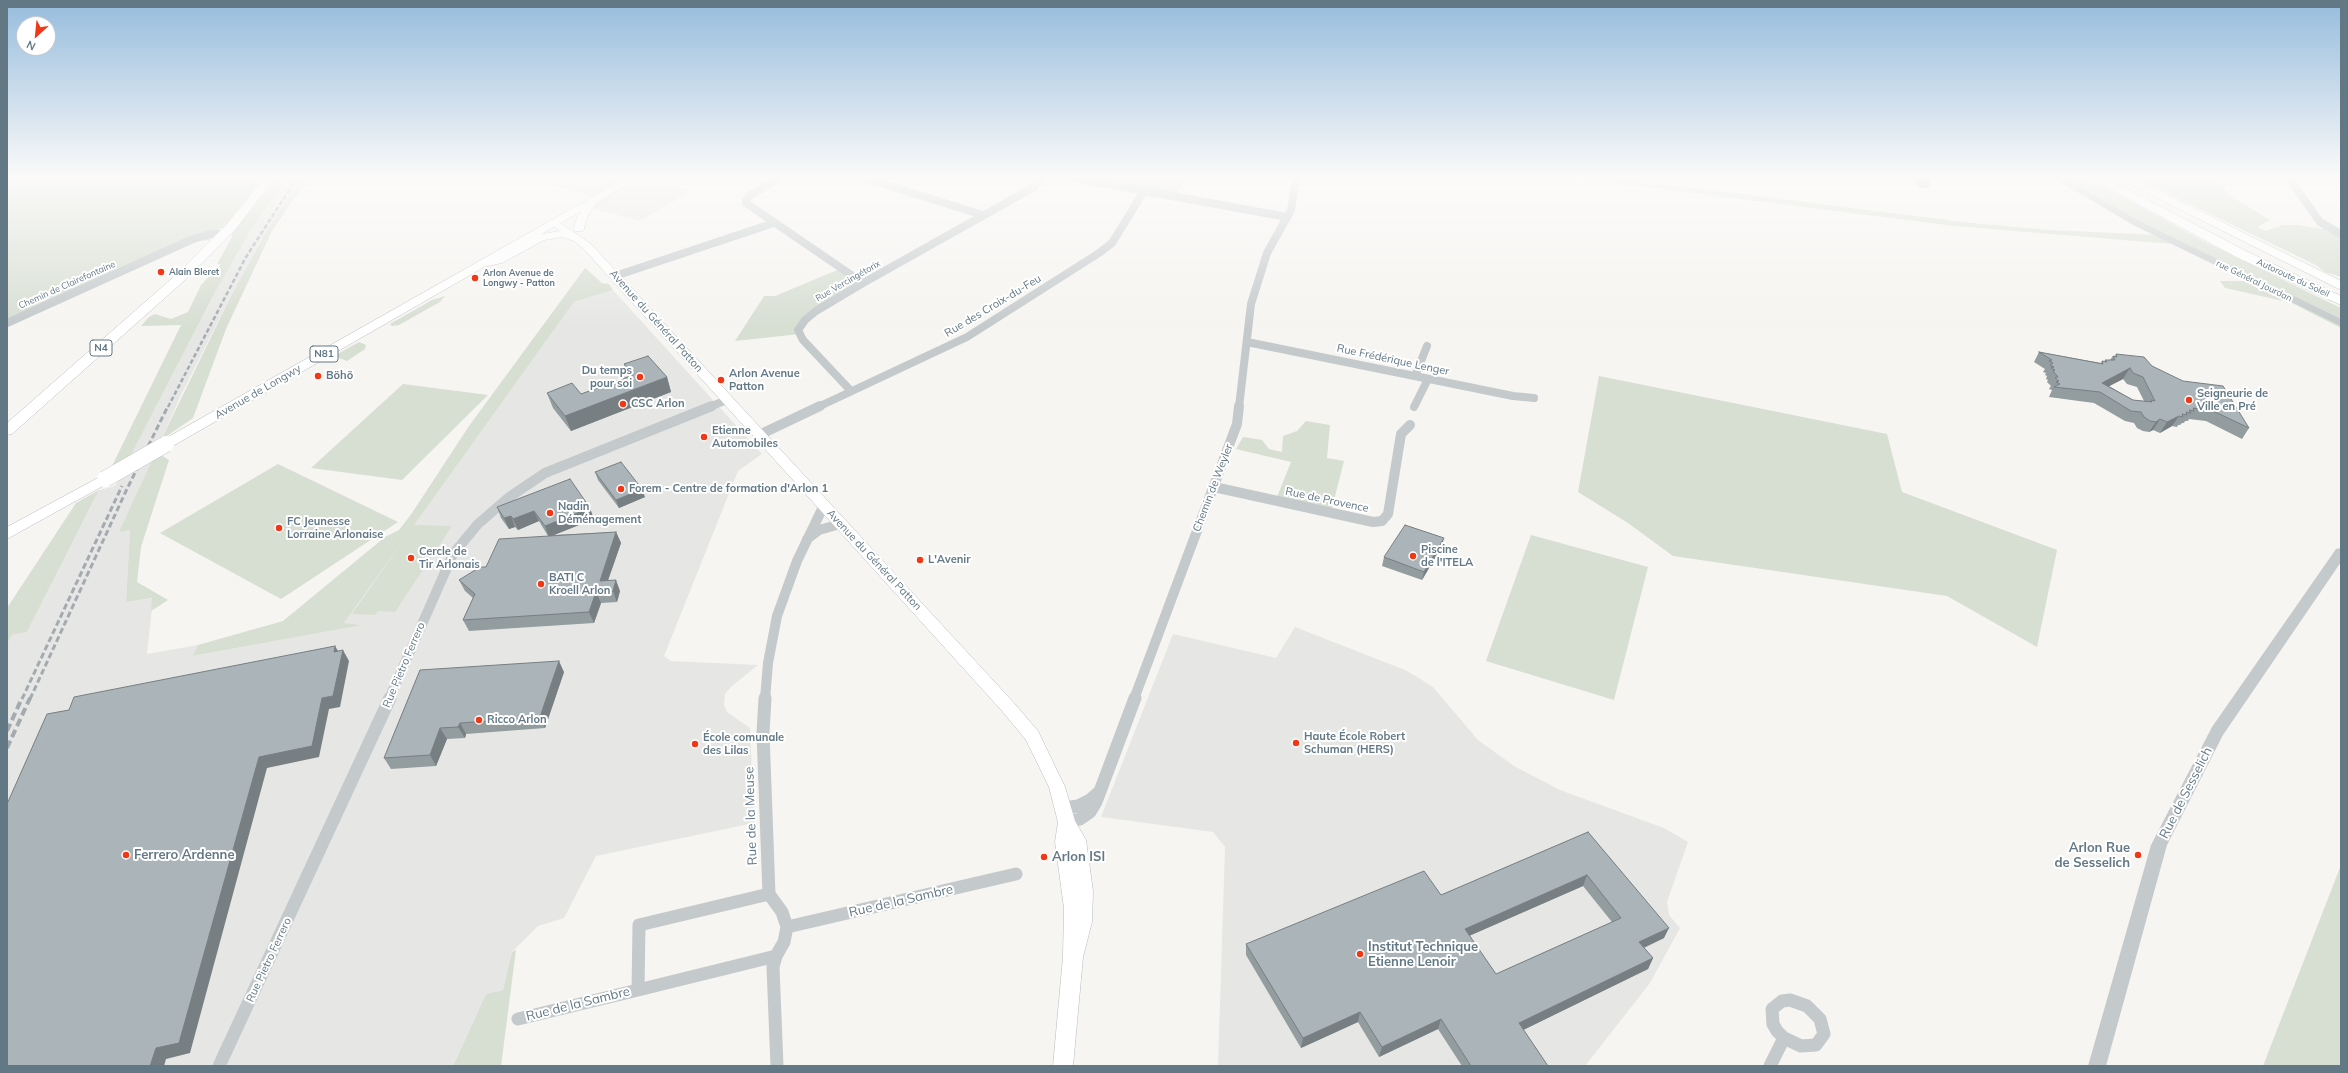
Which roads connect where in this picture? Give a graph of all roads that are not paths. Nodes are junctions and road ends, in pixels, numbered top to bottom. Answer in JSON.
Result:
{"nodes":[{"id":1,"x":229,"y":228,"type":"edge"},
{"id":2,"x":546,"y":228,"type":"edge"},
{"id":3,"x":566,"y":228,"type":"edge"},
{"id":4,"x":759,"y":228,"type":"edge"},
{"id":5,"x":782,"y":228,"type":"edge"},
{"id":6,"x":961,"y":228,"type":"edge"},
{"id":7,"x":1121,"y":228,"type":"edge"},
{"id":8,"x":1281,"y":228,"type":"edge"},
{"id":9,"x":2146,"y":228,"type":"edge"},
{"id":10,"x":2192,"y":228,"type":"edge"},
{"id":11,"x":2224,"y":228,"type":"edge"},
{"id":12,"x":2331,"y":228,"type":"edge"},
{"id":13,"x":579,"y":229,"type":"edge"},
{"id":14,"x":224,"y":234,"type":"junction"},
{"id":15,"x":2341,"y":234,"type":"edge"},
{"id":16,"x":587,"y":246,"type":"junction"},
{"id":17,"x":483,"y":264,"type":"junction"},
{"id":18,"x":615,"y":276,"type":"junction"},
{"id":19,"x":863,"y":283,"type":"junction"},
{"id":20,"x":2341,"y":286,"type":"edge"},
{"id":21,"x":2335,"y":298,"type":"edge"},
{"id":22,"x":7,"y":323,"type":"edge"},
{"id":23,"x":2341,"y":323,"type":"edge"},
{"id":24,"x":1247,"y":342,"type":"junction"},
{"id":25,"x":1428,"y":346,"type":"dead end"},
{"id":26,"x":1415,"y":376,"type":"junction"},
{"id":27,"x":1428,"y":379,"type":"junction"},
{"id":28,"x":851,"y":391,"type":"junction"},
{"id":29,"x":1534,"y":398,"type":"dead end"},
{"id":30,"x":727,"y":400,"type":"junction"},
{"id":31,"x":1414,"y":407,"type":"dead end"},
{"id":32,"x":1410,"y":426,"type":"dead end"},
{"id":33,"x":7,"y":431,"type":"edge"},
{"id":34,"x":759,"y":435,"type":"junction"},
{"id":35,"x":1214,"y":487,"type":"junction"},
{"id":36,"x":824,"y":505,"type":"junction"},
{"id":37,"x":840,"y":524,"type":"junction"},
{"id":38,"x":7,"y":534,"type":"edge"},
{"id":39,"x":806,"y":540,"type":"junction"},
{"id":40,"x":2341,"y":552,"type":"edge"},
{"id":41,"x":1066,"y":815,"type":"junction"},
{"id":42,"x":1016,"y":874,"type":"dead end"},
{"id":43,"x":769,"y":894,"type":"junction"},
{"id":44,"x":787,"y":927,"type":"junction"},
{"id":45,"x":776,"y":956,"type":"junction"},
{"id":46,"x":638,"y":990,"type":"junction"},
{"id":47,"x":518,"y":1019,"type":"dead end"},
{"id":48,"x":1784,"y":1038,"type":"dead end"},
{"id":49,"x":219,"y":1066,"type":"edge"},
{"id":50,"x":777,"y":1066,"type":"edge"},
{"id":51,"x":1063,"y":1066,"type":"edge"},
{"id":52,"x":1770,"y":1066,"type":"edge"},
{"id":53,"x":2097,"y":1066,"type":"edge"}],
"edges":[{"from":1,"to":14,"type":"main road","number":"N4"},
{"from":2,"to":17,"type":"main road","name":"Avenue de Longwy","number":"N81"},
{"from":3,"to":16,"type":"main road"},
{"from":4,"to":18,"type":"street"},
{"from":5,"to":19,"type":"street"},
{"from":6,"to":19,"type":"street","name":"Rue Vercingétorix"},
{"from":7,"to":28,"type":"street","name":"Rue des Croix-du-Feu"},
{"from":8,"to":24,"type":"street","name":"Chemin de Weyler"},
{"from":9,"to":23,"type":"street","name":"rue Général Jourdan"},
{"from":10,"to":21,"type":"highway","name":"Autoroute du Soleil"},
{"from":11,"to":20,"type":"highway","name":"Autoroute du Soleil"},
{"from":12,"to":15,"type":"street"},
{"from":13,"to":16,"type":"main road"},
{"from":14,"to":22,"type":"street","name":"Chemin de Clairefontaine"},
{"from":14,"to":33,"type":"main road","number":"N4"},
{"from":16,"to":17,"type":"main road","number":"N81"},
{"from":16,"to":18,"type":"main road","name":"Avenue du Général Patton"},
{"from":17,"to":38,"type":"main road","name":"Avenue de Longwy","number":"N81","bridge":true},
{"from":18,"to":30,"type":"main road","name":"Avenue du Général Patton"},
{"from":19,"to":28,"type":"street","name":"Rue Vercingétorix"},
{"from":24,"to":26,"type":"street","name":"Rue Frédérique Lenger"},
{"from":24,"to":35,"type":"street","name":"Chemin de Weyler"},
{"from":25,"to":26,"type":"street"},
{"from":26,"to":27,"type":"street","name":"Rue Frédérique Lenger"},
{"from":27,"to":29,"type":"street","name":"Rue Frédérique Lenger"},
{"from":27,"to":31,"type":"street"},
{"from":28,"to":34,"type":"street","name":"Rue des Croix-du-Feu"},
{"from":30,"to":34,"type":"main road","name":"Avenue du Général Patton"},
{"from":30,"to":49,"type":"street","name":"Rue Pietro Ferrero"},
{"from":32,"to":35,"type":"street","name":"Rue de Provence"},
{"from":34,"to":36,"type":"main road","name":"Avenue du Général Patton"},
{"from":35,"to":41,"type":"street","name":"Chemin de Weyler"},
{"from":36,"to":37,"type":"main road","name":"Avenue du Général Patton"},
{"from":36,"to":39,"type":"street","name":"Rue de la Meuse"},
{"from":37,"to":39,"type":"street"},
{"from":37,"to":41,"type":"main road","name":"Avenue du Général Patton"},
{"from":39,"to":43,"type":"street","name":"Rue de la Meuse"},
{"from":40,"to":53,"type":"street","name":"Rue de Sesselich"},
{"from":41,"to":51,"type":"main road","name":"Avenue du Général Patton"},
{"from":42,"to":44,"type":"street","name":"Rue de la Sambre"},
{"from":43,"to":44,"type":"street"},
{"from":43,"to":46,"type":"street","name":"Rue de la Sambre"},
{"from":44,"to":45,"type":"street"},
{"from":45,"to":46,"type":"street","name":"Rue de la Sambre"},
{"from":45,"to":50,"type":"street"},
{"from":46,"to":47,"type":"street","name":"Rue de la Sambre"},
{"from":48,"to":52,"type":"street"}]}
